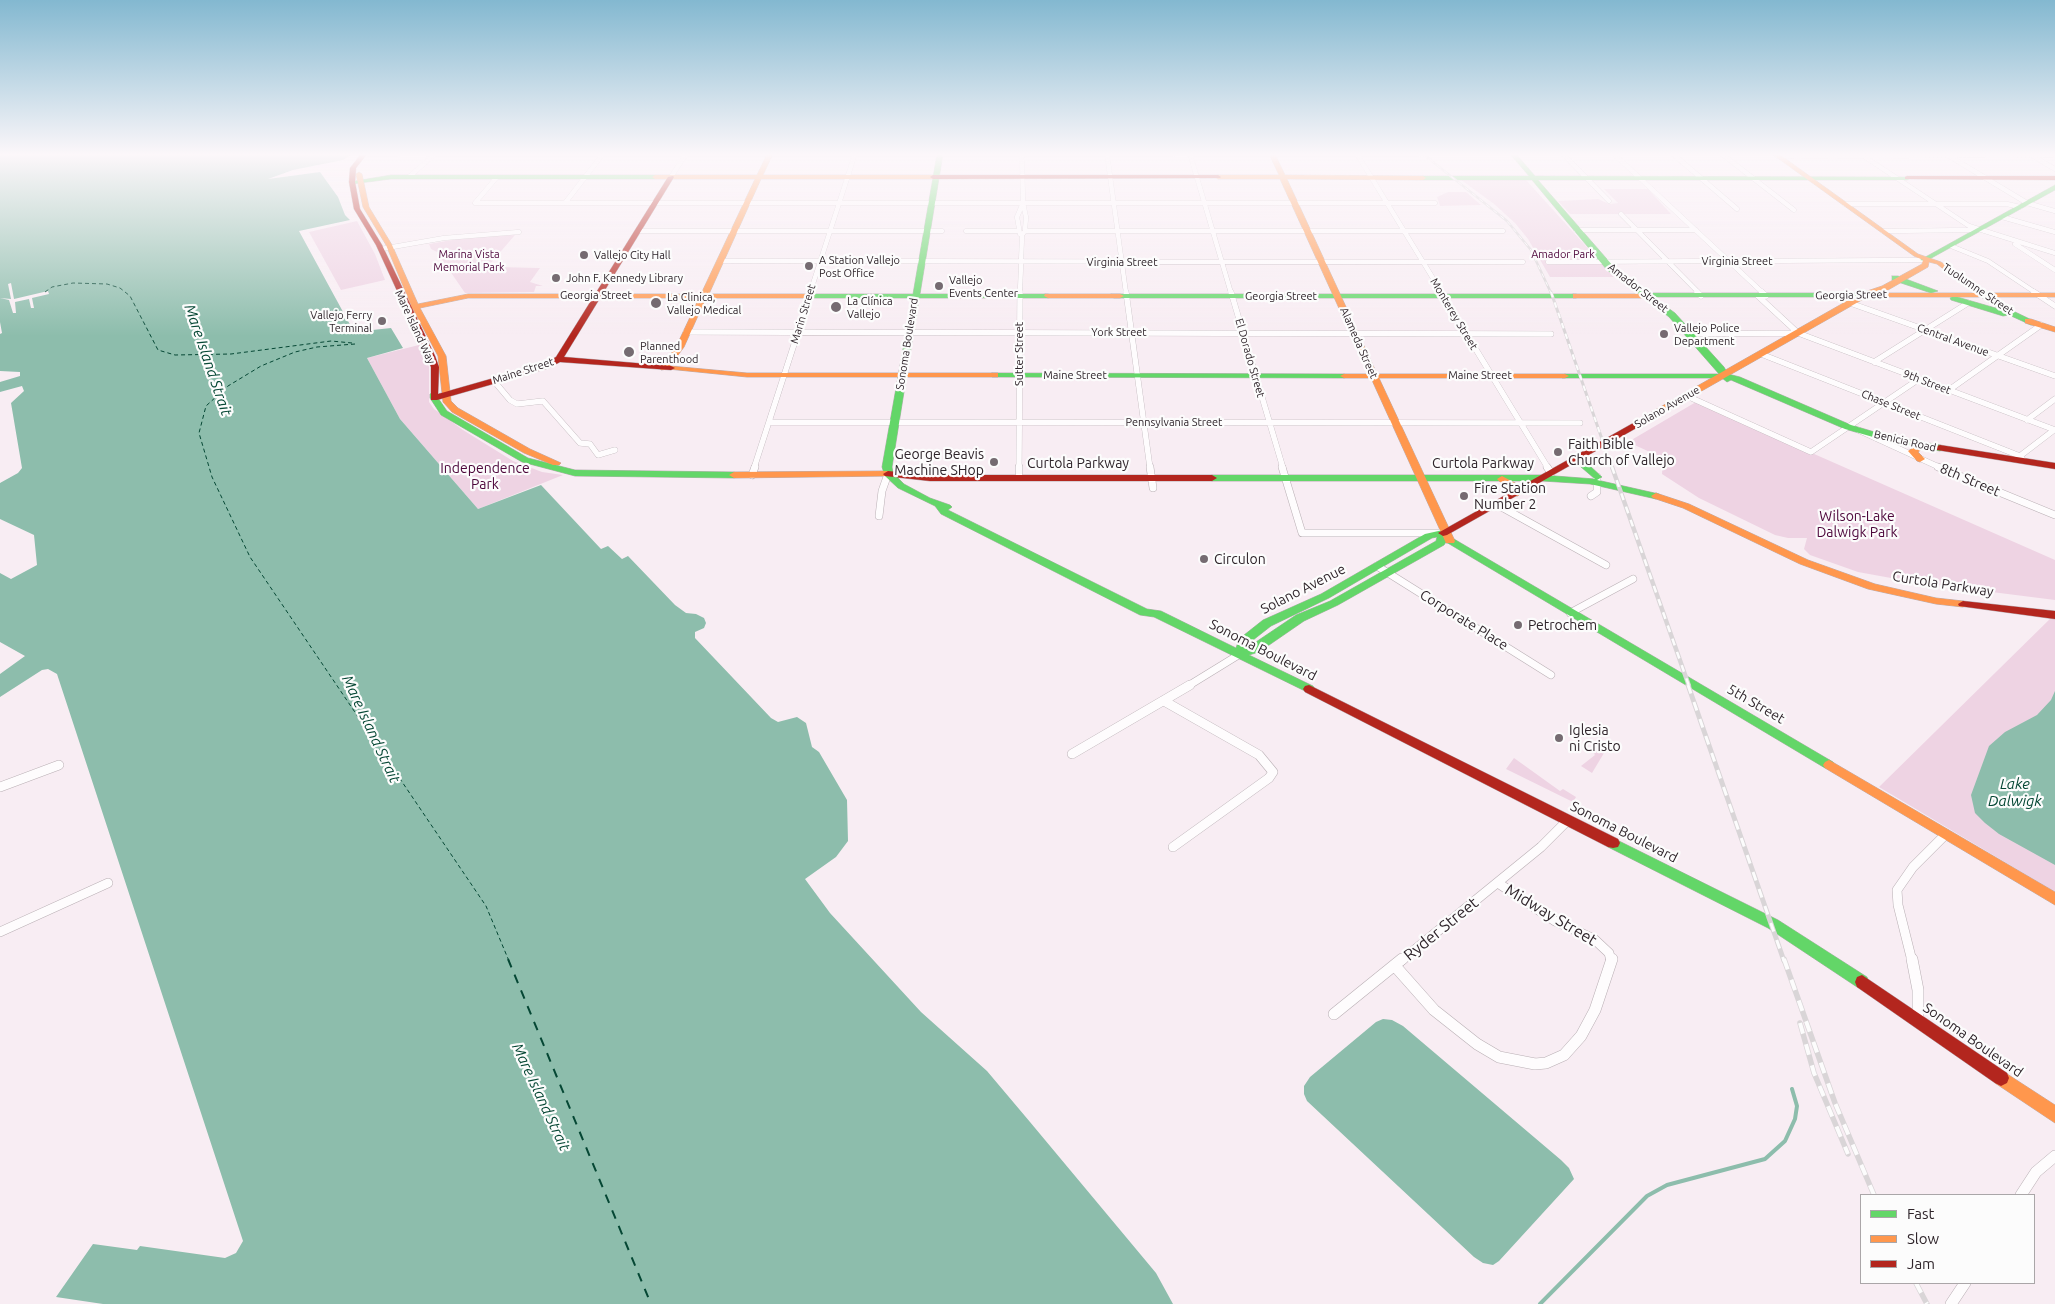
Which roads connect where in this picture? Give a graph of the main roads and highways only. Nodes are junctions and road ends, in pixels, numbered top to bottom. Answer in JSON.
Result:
{"nodes":[{"id":1,"x":369,"y":215,"type":"edge"},
{"id":2,"x":648,"y":215,"type":"edge"},
{"id":3,"x":741,"y":215,"type":"edge"},
{"id":4,"x":930,"y":215,"type":"edge"},
{"id":5,"x":1301,"y":215,"type":"edge"},
{"id":6,"x":1563,"y":215,"type":"edge"},
{"id":7,"x":1860,"y":215,"type":"edge"},
{"id":8,"x":2006,"y":215,"type":"edge"},
{"id":9,"x":1926,"y":260,"type":"junction"},
{"id":10,"x":1895,"y":278,"type":"junction"},
{"id":11,"x":1885,"y":288,"type":"junction"},
{"id":12,"x":1903,"y":294,"type":"junction"},
{"id":13,"x":599,"y":295,"type":"junction"},
{"id":14,"x":704,"y":295,"type":"junction"},
{"id":15,"x":914,"y":295,"type":"junction"},
{"id":16,"x":1864,"y":295,"type":"junction"},
{"id":17,"x":1945,"y":295,"type":"junction"},
{"id":18,"x":1983,"y":295,"type":"junction"},
{"id":19,"x":2055,"y":295,"type":"edge"},
{"id":20,"x":1338,"y":296,"type":"junction"},
{"id":21,"x":1647,"y":296,"type":"junction"},
{"id":22,"x":1661,"y":296,"type":"junction"},
{"id":23,"x":1821,"y":296,"type":"junction"},
{"id":24,"x":1848,"y":304,"type":"junction"},
{"id":25,"x":411,"y":306,"type":"junction"},
{"id":26,"x":1665,"y":309,"type":"junction"},
{"id":27,"x":1997,"y":309,"type":"junction"},
{"id":28,"x":2055,"y":330,"type":"edge"},
{"id":29,"x":1710,"y":358,"type":"junction"},
{"id":30,"x":559,"y":359,"type":"junction"},
{"id":31,"x":1739,"y":366,"type":"junction"},
{"id":32,"x":664,"y":368,"type":"junction"},
{"id":33,"x":902,"y":375,"type":"junction"},
{"id":34,"x":1373,"y":375,"type":"junction"},
{"id":35,"x":1680,"y":376,"type":"junction"},
{"id":36,"x":1724,"y":376,"type":"junction"},
{"id":37,"x":1702,"y":387,"type":"junction"},
{"id":38,"x":439,"y":397,"type":"junction"},
{"id":39,"x":1921,"y":446,"type":"junction"},
{"id":40,"x":1583,"y":455,"type":"junction"},
{"id":41,"x":1920,"y":459,"type":"road end"},
{"id":42,"x":2055,"y":466,"type":"edge"},
{"id":43,"x":888,"y":474,"type":"junction"},
{"id":44,"x":1418,"y":476,"type":"junction"},
{"id":45,"x":1547,"y":476,"type":"junction"},
{"id":46,"x":930,"y":478,"type":"junction"},
{"id":47,"x":1500,"y":479,"type":"junction"},
{"id":48,"x":1597,"y":479,"type":"junction"},
{"id":49,"x":1151,"y":480,"type":"junction"},
{"id":50,"x":1515,"y":494,"type":"junction"},
{"id":51,"x":922,"y":497,"type":"junction"},
{"id":52,"x":1444,"y":533,"type":"junction"},
{"id":53,"x":2055,"y":608,"type":"edge"},
{"id":54,"x":2055,"y":615,"type":"edge"},
{"id":55,"x":1240,"y":654,"type":"junction"},
{"id":56,"x":2055,"y":899,"type":"edge"},
{"id":57,"x":2055,"y":1116,"type":"edge"}],
"edges":[{"from":1,"to":25,"type":"main road","name":"Mare Island Way"},
{"from":2,"to":13,"type":"main road"},
{"from":3,"to":14,"type":"main road"},
{"from":4,"to":15,"type":"main road","name":"Sonoma Boulevard"},
{"from":5,"to":20,"type":"main road","name":"Alameda Street"},
{"from":6,"to":21,"type":"main road","name":"Amador Street"},
{"from":7,"to":9,"type":"main road","name":"Tuolumne Street"},
{"from":8,"to":9,"type":"main road","name":"Solano Avenue"},
{"from":9,"to":10,"type":"main road","name":"Solano Avenue"},
{"from":9,"to":18,"type":"main road","name":"Tuolumne Street"},
{"from":10,"to":11,"type":"main road","name":"Solano Avenue"},
{"from":10,"to":16,"type":"main road","name":"Solano Avenue"},
{"from":10,"to":17,"type":"main road"},
{"from":11,"to":12,"type":"main road"},
{"from":11,"to":16,"type":"main road","name":"Solano Avenue"},
{"from":12,"to":16,"type":"main road","name":"Georgia Street"},
{"from":12,"to":17,"type":"main road","name":"Georgia Street"},
{"from":13,"to":14,"type":"main road","name":"Georgia Street"},
{"from":13,"to":25,"type":"main road","name":"Georgia Street"},
{"from":13,"to":30,"type":"main road"},
{"from":14,"to":15,"type":"main road","name":"Georgia Street"},
{"from":14,"to":32,"type":"main road"},
{"from":15,"to":20,"type":"main road","name":"Georgia Street"},
{"from":15,"to":33,"type":"main road","name":"Sonoma Boulevard"},
{"from":16,"to":23,"type":"main road","name":"Georgia Street"},
{"from":16,"to":24,"type":"main road","name":"Solano Avenue"},
{"from":17,"to":18,"type":"main road","name":"Georgia Street"},
{"from":17,"to":27,"type":"main road"},
{"from":18,"to":19,"type":"main road","name":"Georgia Street"},
{"from":18,"to":27,"type":"main road","name":"Tuolumne Street"},
{"from":20,"to":21,"type":"main road","name":"Georgia Street"},
{"from":20,"to":34,"type":"main road","name":"Alameda Street"},
{"from":21,"to":22,"type":"main road","name":"Georgia Street"},
{"from":21,"to":26,"type":"main road","name":"Amador Street"},
{"from":22,"to":23,"type":"main road","name":"Georgia Street"},
{"from":22,"to":26,"type":"main road"},
{"from":23,"to":24,"type":"main road"},
{"from":24,"to":31,"type":"main road","name":"Solano Avenue"},
{"from":25,"to":38,"type":"main road","name":"Mare Island Way"},
{"from":26,"to":29,"type":"main road","name":"Amador Street"},
{"from":27,"to":28,"type":"main road"},
{"from":29,"to":31,"type":"main road"},
{"from":29,"to":36,"type":"main road","name":"Amador Street"},
{"from":30,"to":32,"type":"main road","name":"Maine Street"},
{"from":30,"to":38,"type":"main road","name":"Maine Street"},
{"from":31,"to":36,"type":"main road","name":"Solano Avenue"},
{"from":32,"to":33,"type":"main road","name":"Maine Street"},
{"from":33,"to":34,"type":"main road","name":"Maine Street"},
{"from":33,"to":43,"type":"main road","name":"Sonoma Boulevard"},
{"from":34,"to":35,"type":"main road","name":"Maine Street"},
{"from":34,"to":44,"type":"main road","name":"Alameda Street"},
{"from":35,"to":36,"type":"main road","name":"Maine Street"},
{"from":35,"to":37,"type":"main road"},
{"from":36,"to":37,"type":"main road","name":"Solano Avenue"},
{"from":36,"to":39,"type":"main road","name":"Benicia Road"},
{"from":37,"to":40,"type":"main road","name":"Solano Avenue"},
{"from":38,"to":43,"type":"main road","name":"Curtola Parkway"},
{"from":39,"to":41,"type":"main road"},
{"from":39,"to":42,"type":"main road","name":"Benicia Road"},
{"from":40,"to":45,"type":"main road","name":"Solano Avenue"},
{"from":40,"to":48,"type":"main road"},
{"from":43,"to":46,"type":"main road","name":"Curtola Parkway"},
{"from":43,"to":49,"type":"main road","name":"Curtola Parkway"},
{"from":43,"to":51,"type":"main road","name":"Sonoma Boulevard"},
{"from":44,"to":45,"type":"main road","name":"Curtola Parkway"},
{"from":44,"to":47,"type":"main road","name":"Curtola Parkway"},
{"from":44,"to":49,"type":"main road","name":"Curtola Parkway"},
{"from":44,"to":52,"type":"main road","name":"Alameda Street"},
{"from":45,"to":47,"type":"main road","name":"Curtola Parkway"},
{"from":45,"to":48,"type":"main road","name":"Curtola Parkway"},
{"from":45,"to":50,"type":"main road","name":"Solano Avenue"},
{"from":46,"to":49,"type":"main road","name":"Curtola Parkway"},
{"from":46,"to":51,"type":"main road"},
{"from":47,"to":50,"type":"main road"},
{"from":48,"to":53,"type":"main road","name":"Curtola Parkway"},
{"from":48,"to":54,"type":"main road","name":"Curtola Parkway"},
{"from":50,"to":52,"type":"main road","name":"Solano Avenue"},
{"from":51,"to":55,"type":"main road","name":"Sonoma Boulevard"},
{"from":52,"to":55,"type":"main road","name":"Solano Avenue"},
{"from":52,"to":55,"type":"main road","name":"Solano Avenue"},
{"from":52,"to":56,"type":"main road","name":"5th Street"},
{"from":55,"to":57,"type":"main road","name":"Sonoma Boulevard"}]}
